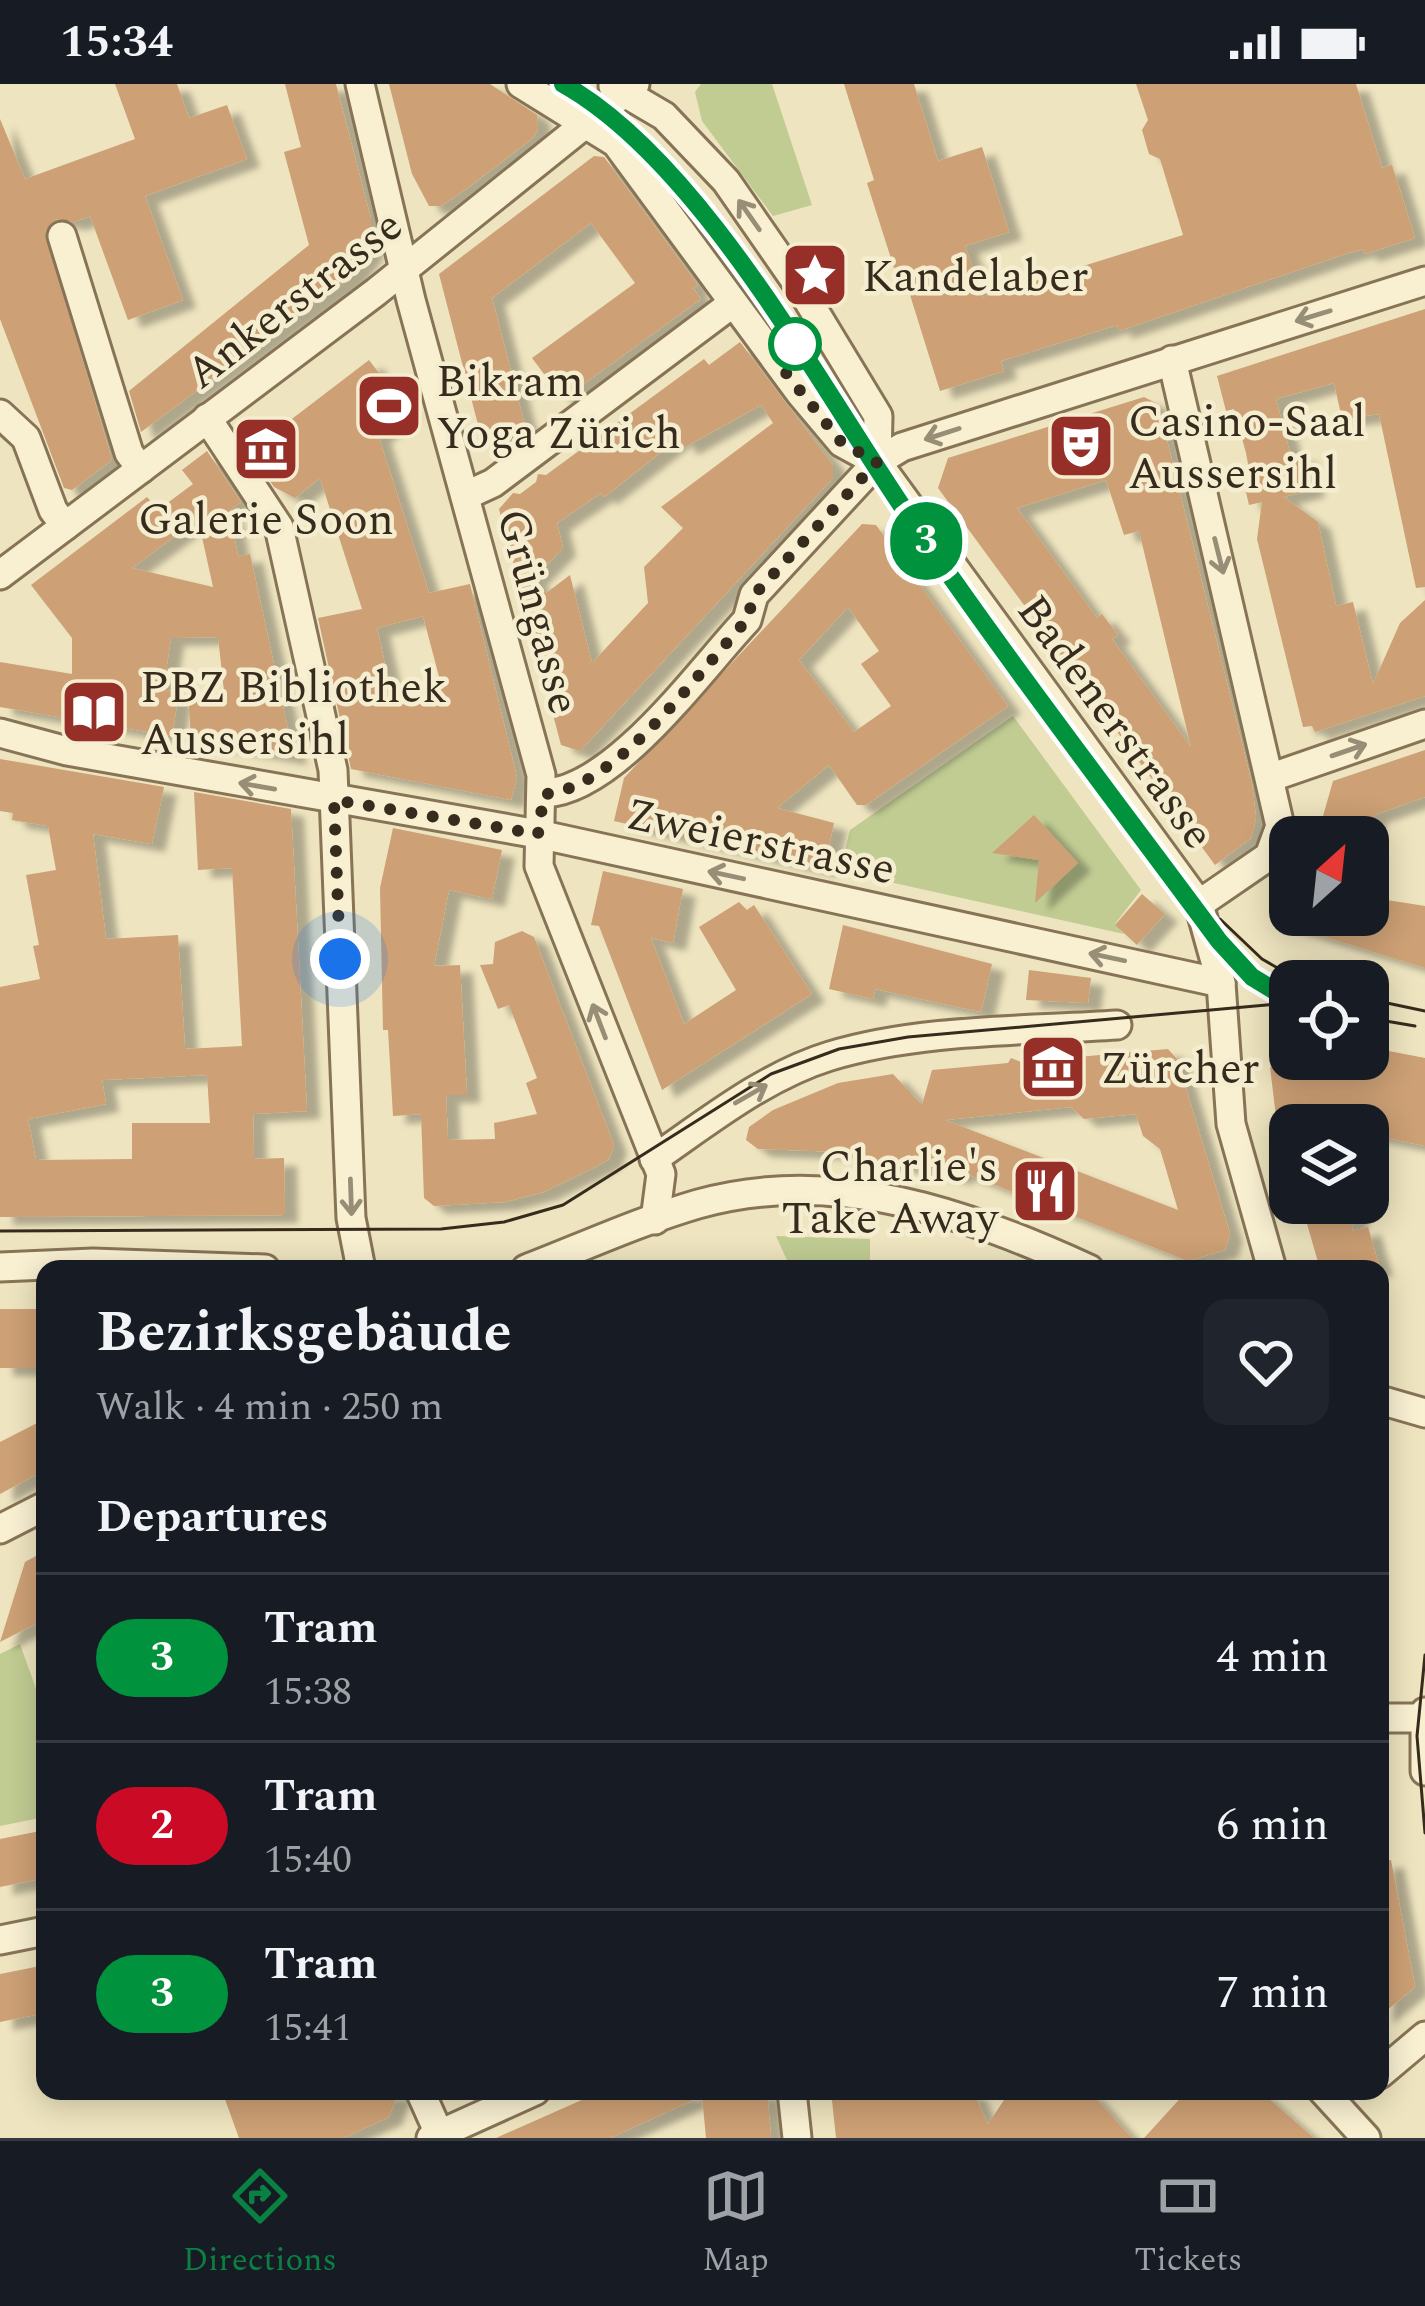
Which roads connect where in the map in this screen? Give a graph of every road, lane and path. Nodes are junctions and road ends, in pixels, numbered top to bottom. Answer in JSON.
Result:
{"nodes":[{"id":1,"x":360,"y":84,"type":"edge"},
{"id":2,"x":520,"y":84,"type":"edge"},
{"id":3,"x":623,"y":87,"type":"edge"},
{"id":4,"x":587,"y":122,"type":"junction"},
{"id":5,"x":62,"y":236,"type":"dead end"},
{"id":6,"x":403,"y":266,"type":"junction"},
{"id":7,"x":1425,"y":281,"type":"edge"},
{"id":8,"x":733,"y":303,"type":"junction"},
{"id":9,"x":1172,"y":360,"type":"junction"},
{"id":10,"x":1,"y":417,"type":"edge"},
{"id":11,"x":207,"y":418,"type":"junction"},
{"id":12,"x":877,"y":462,"type":"junction"},
{"id":13,"x":141,"y":469,"type":"junction"},
{"id":14,"x":465,"y":496,"type":"junction"},
{"id":15,"x":65,"y":526,"type":"junction"},
{"id":16,"x":0,"y":575,"type":"edge"},
{"id":17,"x":1425,"y":724,"type":"edge"},
{"id":18,"x":0,"y":733,"type":"edge"},
{"id":19,"x":1272,"y":777,"type":"junction"},
{"id":20,"x":544,"y":794,"type":"junction"},
{"id":21,"x":334,"y":800,"type":"junction"},
{"id":22,"x":538,"y":834,"type":"junction"},
{"id":23,"x":1199,"y":904,"type":"junction"},
{"id":24,"x":1221,"y":982,"type":"junction"},
{"id":25,"x":1117,"y":1025,"type":"dead end"},
{"id":26,"x":654,"y":1159,"type":"junction"},
{"id":27,"x":655,"y":1220,"type":"junction"},
{"id":28,"x":359,"y":1260,"type":"edge"},
{"id":29,"x":550,"y":1260,"type":"edge"},
{"id":30,"x":1066,"y":1260,"type":"edge"},
{"id":31,"x":1270,"y":1260,"type":"edge"},
{"id":32,"x":36,"y":1265,"type":"edge"},
{"id":33,"x":0,"y":1267,"type":"edge"},
{"id":34,"x":1389,"y":1403,"type":"edge"},
{"id":35,"x":1425,"y":1414,"type":"edge"},
{"id":36,"x":36,"y":1511,"type":"edge"},
{"id":37,"x":0,"y":1529,"type":"edge"},
{"id":38,"x":1425,"y":1715,"type":"edge"},
{"id":39,"x":1389,"y":1717,"type":"edge"},
{"id":40,"x":1425,"y":1771,"type":"edge"},
{"id":41,"x":36,"y":1933,"type":"edge"},
{"id":42,"x":0,"y":1940,"type":"edge"},
{"id":43,"x":1425,"y":2036,"type":"edge"},
{"id":44,"x":1389,"y":2066,"type":"edge"},
{"id":45,"x":423,"y":2100,"type":"edge"},
{"id":46,"x":516,"y":2100,"type":"edge"},
{"id":47,"x":793,"y":2100,"type":"edge"},
{"id":48,"x":1343,"y":2100,"type":"edge"},
{"id":49,"x":437,"y":2137,"type":"edge"},
{"id":50,"x":797,"y":2138,"type":"edge"},
{"id":51,"x":1366,"y":2138,"type":"edge"}],
"edges":[{"from":1,"to":6,"type":"street","name":"Grüngasse"},
{"from":2,"to":4,"type":"street","name":"Badenerstrasse"},
{"from":3,"to":4,"type":"street","name":"Ankerstrasse"},
{"from":12,"to":3,"type":"street","name":"Badenerstrasse","one_way":true},
{"from":4,"to":6,"type":"street","name":"Ankerstrasse"},
{"from":4,"to":8,"type":"street","name":"Badenerstrasse"},
{"from":5,"to":13,"type":"street"},
{"from":6,"to":11,"type":"street","name":"Ankerstrasse"},
{"from":6,"to":14,"type":"street","name":"Grüngasse"},
{"from":7,"to":9,"type":"street","one_way":true},
{"from":8,"to":12,"type":"street","name":"Badenerstrasse"},
{"from":8,"to":14,"type":"street"},
{"from":9,"to":12,"type":"street","one_way":true},
{"from":9,"to":19,"type":"street","one_way":true},
{"from":10,"to":15,"type":"street"},
{"from":11,"to":13,"type":"street","name":"Ankerstrasse"},
{"from":11,"to":21,"type":"street"},
{"from":12,"to":20,"type":"street"},
{"from":12,"to":23,"type":"street","name":"Badenerstrasse"},
{"from":13,"to":15,"type":"street","name":"Ankerstrasse"},
{"from":14,"to":20,"type":"street","name":"Grüngasse"},
{"from":15,"to":16,"type":"street","name":"Ankerstrasse"},
{"from":19,"to":17,"type":"street","one_way":true},
{"from":21,"to":18,"type":"street","name":"Zweierstrasse","one_way":true},
{"from":19,"to":23,"type":"street"},
{"from":20,"to":22,"type":"street","name":"Grüngasse"},
{"from":21,"to":22,"type":"street","name":"Zweierstrasse"},
{"from":21,"to":28,"type":"street","one_way":true},
{"from":24,"to":22,"type":"street","name":"Zweierstrasse","one_way":true},
{"from":26,"to":22,"type":"street","name":"Grüngasse","one_way":true},
{"from":23,"to":24,"type":"street","name":"Badenerstrasse"},
{"from":24,"to":31,"type":"street","name":"Badenerstrasse"},
{"from":26,"to":25,"type":"street","one_way":true},
{"from":26,"to":27,"type":"street","name":"Grüngasse"},
{"from":27,"to":29,"type":"street"},
{"from":27,"to":30,"type":"street"},
{"from":32,"to":33,"type":"street"},
{"from":34,"to":35,"type":"street"},
{"from":36,"to":37,"type":"street"},
{"from":38,"to":39,"type":"street"},
{"from":38,"to":40,"type":"street"},
{"from":41,"to":42,"type":"street"},
{"from":43,"to":44,"type":"street"},
{"from":45,"to":49,"type":"street"},
{"from":46,"to":49,"type":"street"},
{"from":47,"to":50,"type":"street"},
{"from":48,"to":51,"type":"street"}]}
